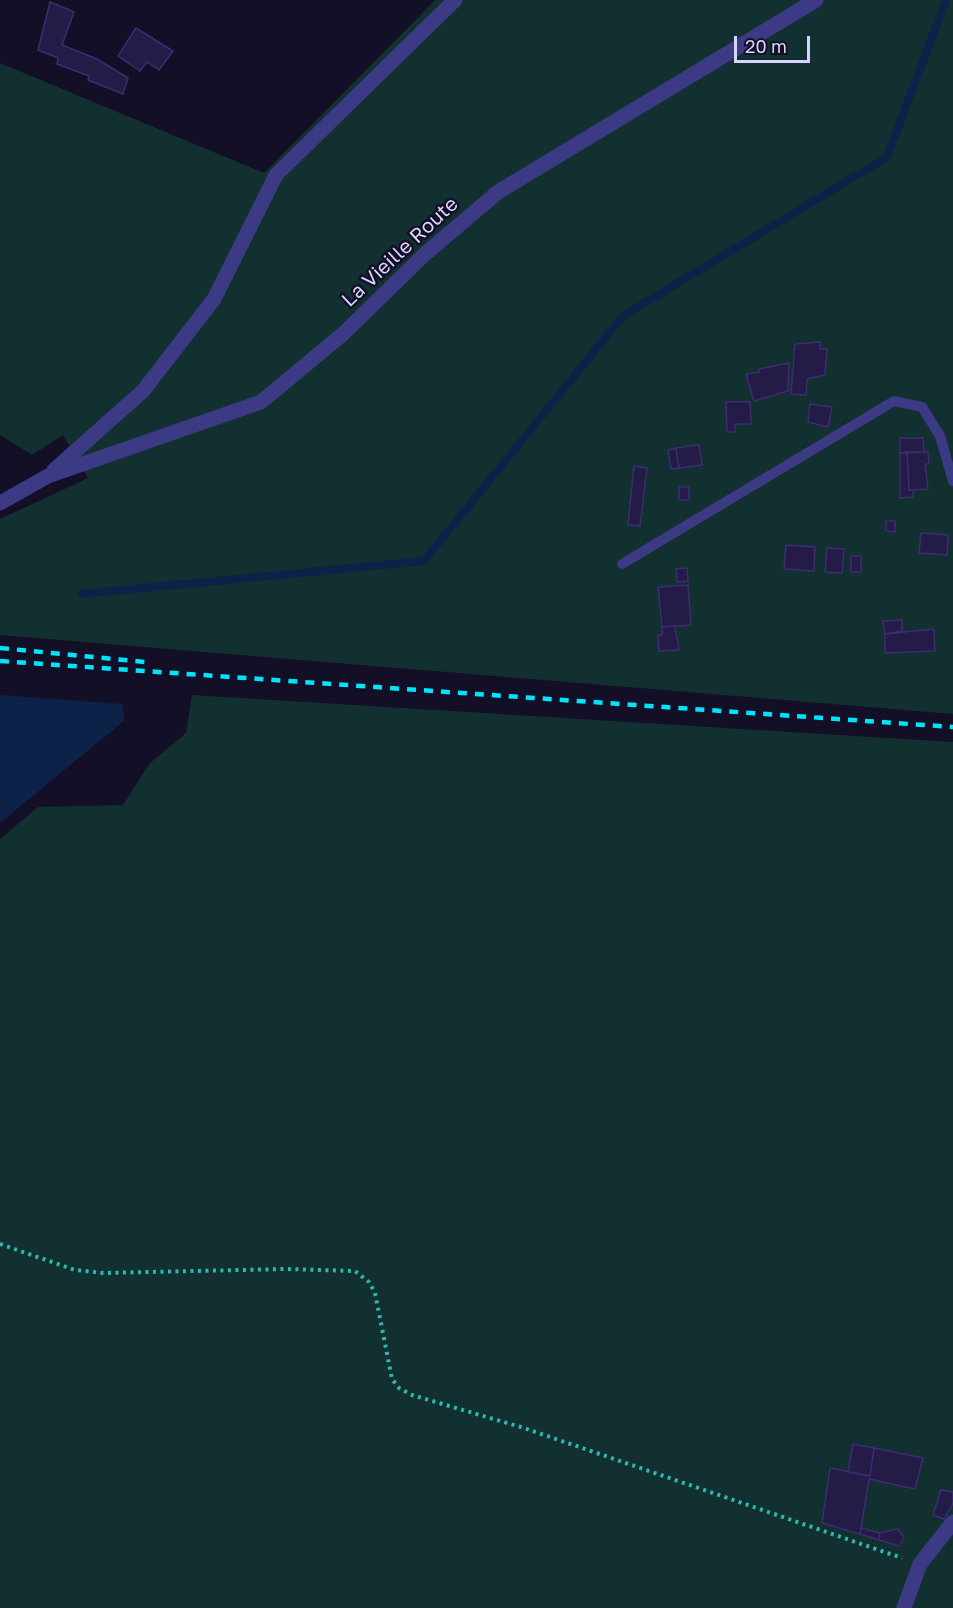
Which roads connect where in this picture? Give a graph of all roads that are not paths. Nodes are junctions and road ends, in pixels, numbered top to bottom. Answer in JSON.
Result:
{"nodes":[{"id":1,"x":454,"y":0,"type":"edge"},
{"id":2,"x":816,"y":0,"type":"edge"},
{"id":3,"x":48,"y":476,"type":"junction"},
{"id":4,"x":953,"y":481,"type":"edge"},
{"id":5,"x":0,"y":503,"type":"edge"},
{"id":6,"x":622,"y":564,"type":"dead end"},
{"id":7,"x":953,"y":1522,"type":"edge"},
{"id":8,"x":904,"y":1608,"type":"edge"}],
"edges":[{"from":1,"to":3,"type":"street"},
{"from":2,"to":3,"type":"street","name":"La Vieille Route"},
{"from":3,"to":5,"type":"street","name":"La Vieille Route"},
{"from":4,"to":6,"type":"lane"},
{"from":7,"to":8,"type":"street"}]}
